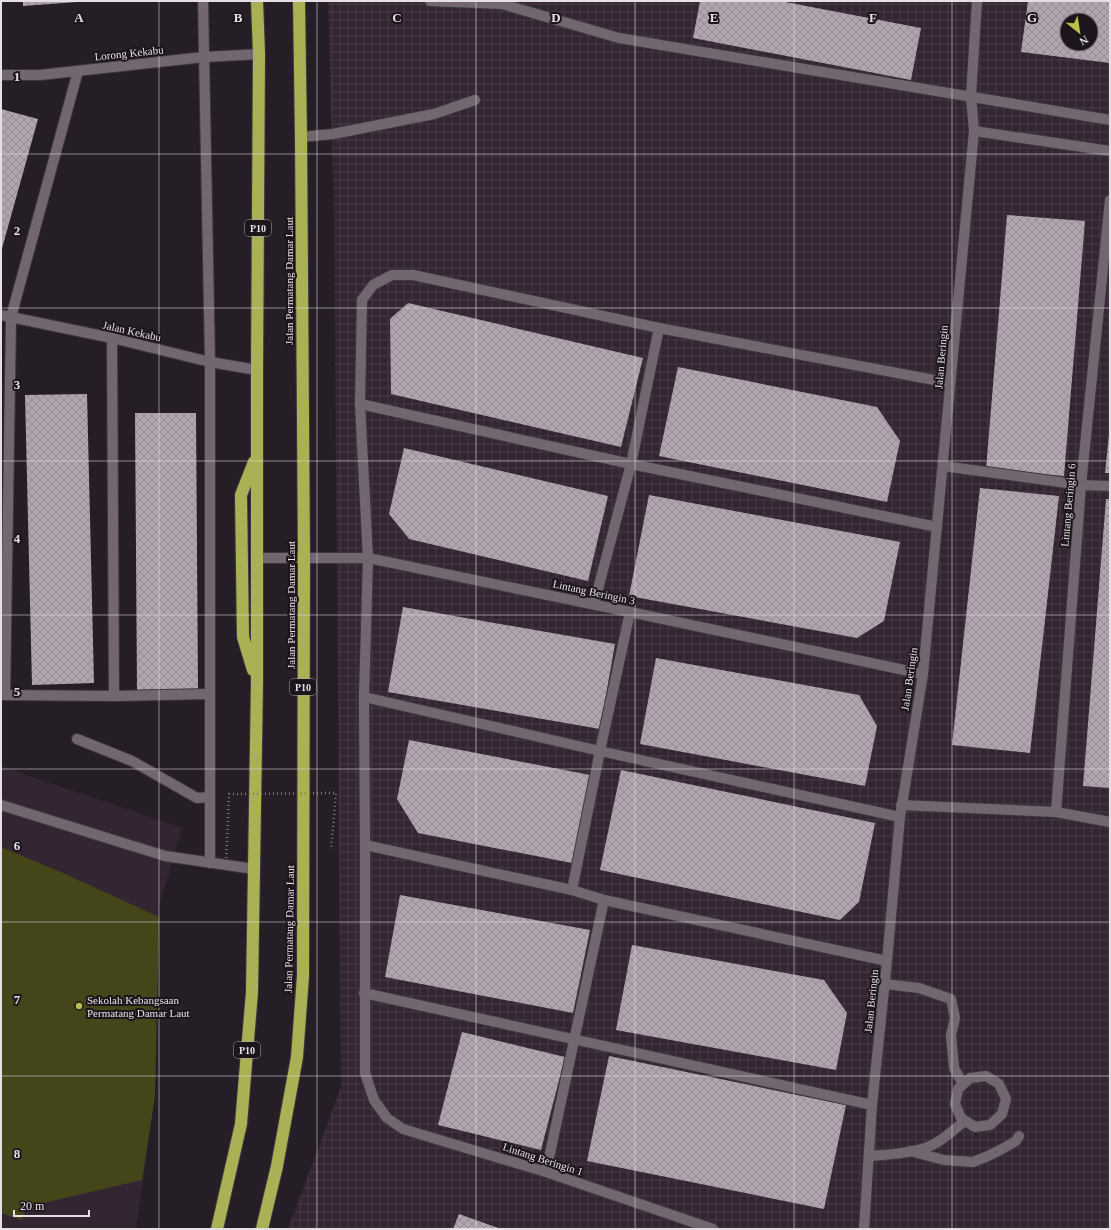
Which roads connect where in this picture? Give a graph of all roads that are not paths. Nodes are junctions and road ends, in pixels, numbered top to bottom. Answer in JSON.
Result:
{"nodes":[{"id":1,"x":203,"y":1,"type":"edge"},
{"id":2,"x":257,"y":1,"type":"edge"},
{"id":3,"x":299,"y":1,"type":"edge"},
{"id":4,"x":430,"y":1,"type":"edge"},
{"id":5,"x":977,"y":1,"type":"edge"},
{"id":6,"x":259,"y":54,"type":"junction"},
{"id":7,"x":204,"y":57,"type":"junction"},
{"id":8,"x":78,"y":71,"type":"junction"},
{"id":9,"x":1,"y":75,"type":"edge"},
{"id":10,"x":971,"y":96,"type":"junction"},
{"id":11,"x":475,"y":100,"type":"dead end"},
{"id":12,"x":1110,"y":120,"type":"edge"},
{"id":13,"x":974,"y":131,"type":"junction"},
{"id":14,"x":301,"y":137,"type":"junction"},
{"id":15,"x":1110,"y":151,"type":"edge"},
{"id":16,"x":1110,"y":200,"type":"edge"},
{"id":17,"x":1,"y":315,"type":"edge"},
{"id":18,"x":12,"y":318,"type":"junction"},
{"id":19,"x":659,"y":328,"type":"junction"},
{"id":20,"x":112,"y":338,"type":"junction"},
{"id":21,"x":210,"y":362,"type":"junction"},
{"id":22,"x":257,"y":370,"type":"junction"},
{"id":23,"x":950,"y":383,"type":"junction"},
{"id":24,"x":360,"y":404,"type":"junction"},
{"id":25,"x":257,"y":456,"type":"junction"},
{"id":26,"x":631,"y":464,"type":"junction"},
{"id":27,"x":942,"y":466,"type":"junction"},
{"id":28,"x":1081,"y":485,"type":"junction"},
{"id":29,"x":1110,"y":486,"type":"edge"},
{"id":30,"x":937,"y":527,"type":"junction"},
{"id":31,"x":257,"y":558,"type":"junction"},
{"id":32,"x":304,"y":558,"type":"junction"},
{"id":33,"x":368,"y":558,"type":"junction"},
{"id":34,"x":594,"y":604,"type":"junction"},
{"id":35,"x":630,"y":612,"type":"junction"},
{"id":36,"x":923,"y":674,"type":"junction"},
{"id":37,"x":257,"y":682,"type":"junction"},
{"id":38,"x":209,"y":694,"type":"junction"},
{"id":39,"x":3,"y":695,"type":"edge"},
{"id":40,"x":114,"y":696,"type":"junction"},
{"id":41,"x":364,"y":697,"type":"junction"},
{"id":42,"x":77,"y":740,"type":"dead end"},
{"id":43,"x":600,"y":751,"type":"junction"},
{"id":44,"x":210,"y":797,"type":"junction"},
{"id":45,"x":901,"y":804,"type":"junction"},
{"id":46,"x":1,"y":805,"type":"edge"},
{"id":47,"x":1056,"y":812,"type":"junction"},
{"id":48,"x":900,"y":817,"type":"junction"},
{"id":49,"x":1110,"y":822,"type":"edge"},
{"id":50,"x":365,"y":845,"type":"junction"},
{"id":51,"x":210,"y":863,"type":"junction"},
{"id":52,"x":254,"y":869,"type":"junction"},
{"id":53,"x":572,"y":890,"type":"junction"},
{"id":54,"x":604,"y":900,"type":"junction"},
{"id":55,"x":887,"y":961,"type":"junction"},
{"id":56,"x":885,"y":984,"type":"junction"},
{"id":57,"x":364,"y":993,"type":"junction"},
{"id":58,"x":575,"y":1039,"type":"junction"},
{"id":59,"x":963,"y":1084,"type":"junction"},
{"id":60,"x":872,"y":1105,"type":"junction"},
{"id":61,"x":965,"y":1121,"type":"junction"},
{"id":62,"x":1019,"y":1136,"type":"dead end"},
{"id":63,"x":910,"y":1151,"type":"junction"},
{"id":64,"x":869,"y":1156,"type":"junction"},
{"id":65,"x":546,"y":1172,"type":"junction"},
{"id":66,"x":217,"y":1229,"type":"edge"},
{"id":67,"x":262,"y":1229,"type":"edge"},
{"id":68,"x":713,"y":1229,"type":"edge"},
{"id":69,"x":864,"y":1229,"type":"edge"}],
"edges":[{"from":1,"to":7,"type":"street"},
{"from":2,"to":6,"type":"highway","number":"P10"},
{"from":3,"to":14,"type":"highway","name":"Jalan Permatang Damar Laut","number":"P10"},
{"from":4,"to":10,"type":"street"},
{"from":5,"to":10,"type":"street","name":"Jalan Beringin"},
{"from":6,"to":7,"type":"street","name":"Lorong Kekabu"},
{"from":6,"to":22,"type":"highway","number":"P10"},
{"from":7,"to":8,"type":"street","name":"Lorong Kekabu"},
{"from":7,"to":21,"type":"street"},
{"from":8,"to":9,"type":"street","name":"Lorong Kekabu"},
{"from":8,"to":18,"type":"street"},
{"from":10,"to":12,"type":"street"},
{"from":10,"to":13,"type":"street","name":"Jalan Beringin"},
{"from":11,"to":14,"type":"street"},
{"from":13,"to":15,"type":"street"},
{"from":13,"to":23,"type":"street","name":"Jalan Beringin"},
{"from":14,"to":32,"type":"highway","name":"Jalan Permatang Damar Laut","number":"P10"},
{"from":16,"to":28,"type":"street","name":"Lintang Beringin 6"},
{"from":17,"to":18,"type":"street","name":"Jalan Kekabu"},
{"from":18,"to":20,"type":"street","name":"Jalan Kekabu"},
{"from":18,"to":39,"type":"street"},
{"from":19,"to":23,"type":"street","name":"Lintang Beringin 1"},
{"from":19,"to":24,"type":"street","name":"Lintang Beringin 1"},
{"from":19,"to":26,"type":"street"},
{"from":20,"to":21,"type":"street","name":"Jalan Kekabu"},
{"from":20,"to":40,"type":"street"},
{"from":21,"to":22,"type":"street","name":"Jalan Kekabu"},
{"from":21,"to":38,"type":"street"},
{"from":22,"to":25,"type":"highway","number":"P10"},
{"from":23,"to":27,"type":"street","name":"Jalan Beringin"},
{"from":24,"to":26,"type":"street"},
{"from":24,"to":33,"type":"street","name":"Lintang Beringin 1"},
{"from":25,"to":31,"type":"highway","number":"P10"},
{"from":25,"to":37,"type":"highway"},
{"from":26,"to":30,"type":"street"},
{"from":26,"to":34,"type":"street"},
{"from":27,"to":28,"type":"street"},
{"from":27,"to":30,"type":"street","name":"Jalan Beringin"},
{"from":28,"to":29,"type":"street"},
{"from":28,"to":47,"type":"street","name":"Lintang Beringin 6"},
{"from":30,"to":36,"type":"street","name":"Jalan Beringin"},
{"from":31,"to":32,"type":"street","name":"Lintang Beringin 3"},
{"from":31,"to":37,"type":"highway","number":"P10"},
{"from":32,"to":33,"type":"street","name":"Lintang Beringin 3"},
{"from":32,"to":67,"type":"highway","name":"Jalan Permatang Damar Laut","number":"P10"},
{"from":33,"to":34,"type":"street","name":"Lintang Beringin 3"},
{"from":33,"to":41,"type":"street","name":"Lintang Beringin 1"},
{"from":34,"to":35,"type":"street","name":"Lintang Beringin 3"},
{"from":35,"to":36,"type":"street","name":"Lintang Beringin 3"},
{"from":35,"to":43,"type":"street"},
{"from":36,"to":45,"type":"street","name":"Jalan Beringin"},
{"from":37,"to":52,"type":"highway","number":"P10"},
{"from":38,"to":40,"type":"street"},
{"from":38,"to":44,"type":"street"},
{"from":39,"to":40,"type":"street"},
{"from":41,"to":43,"type":"street"},
{"from":41,"to":50,"type":"street","name":"Lintang Beringin 1"},
{"from":42,"to":44,"type":"street"},
{"from":43,"to":48,"type":"street"},
{"from":43,"to":53,"type":"street"},
{"from":44,"to":51,"type":"street"},
{"from":45,"to":47,"type":"street"},
{"from":45,"to":48,"type":"street","name":"Jalan Beringin"},
{"from":46,"to":51,"type":"street"},
{"from":47,"to":49,"type":"street"},
{"from":48,"to":55,"type":"street","name":"Jalan Beringin"},
{"from":50,"to":53,"type":"street"},
{"from":50,"to":57,"type":"street","name":"Lintang Beringin 1"},
{"from":51,"to":52,"type":"street"},
{"from":52,"to":66,"type":"highway","number":"P10"},
{"from":53,"to":54,"type":"street"},
{"from":54,"to":55,"type":"street"},
{"from":54,"to":58,"type":"street"},
{"from":55,"to":56,"type":"street","name":"Jalan Beringin"},
{"from":56,"to":59,"type":"street"},
{"from":56,"to":60,"type":"street","name":"Jalan Beringin"},
{"from":57,"to":58,"type":"street"},
{"from":57,"to":65,"type":"street","name":"Lintang Beringin 1"},
{"from":58,"to":60,"type":"street"},
{"from":58,"to":65,"type":"street"},
{"from":59,"to":61,"type":"street"},
{"from":59,"to":61,"type":"street"},
{"from":60,"to":64,"type":"street","name":"Jalan Beringin"},
{"from":61,"to":63,"type":"street"},
{"from":62,"to":63,"type":"street"},
{"from":63,"to":64,"type":"street"},
{"from":64,"to":69,"type":"street","name":"Jalan Beringin"},
{"from":65,"to":68,"type":"street","name":"Lintang Beringin 1"}]}
